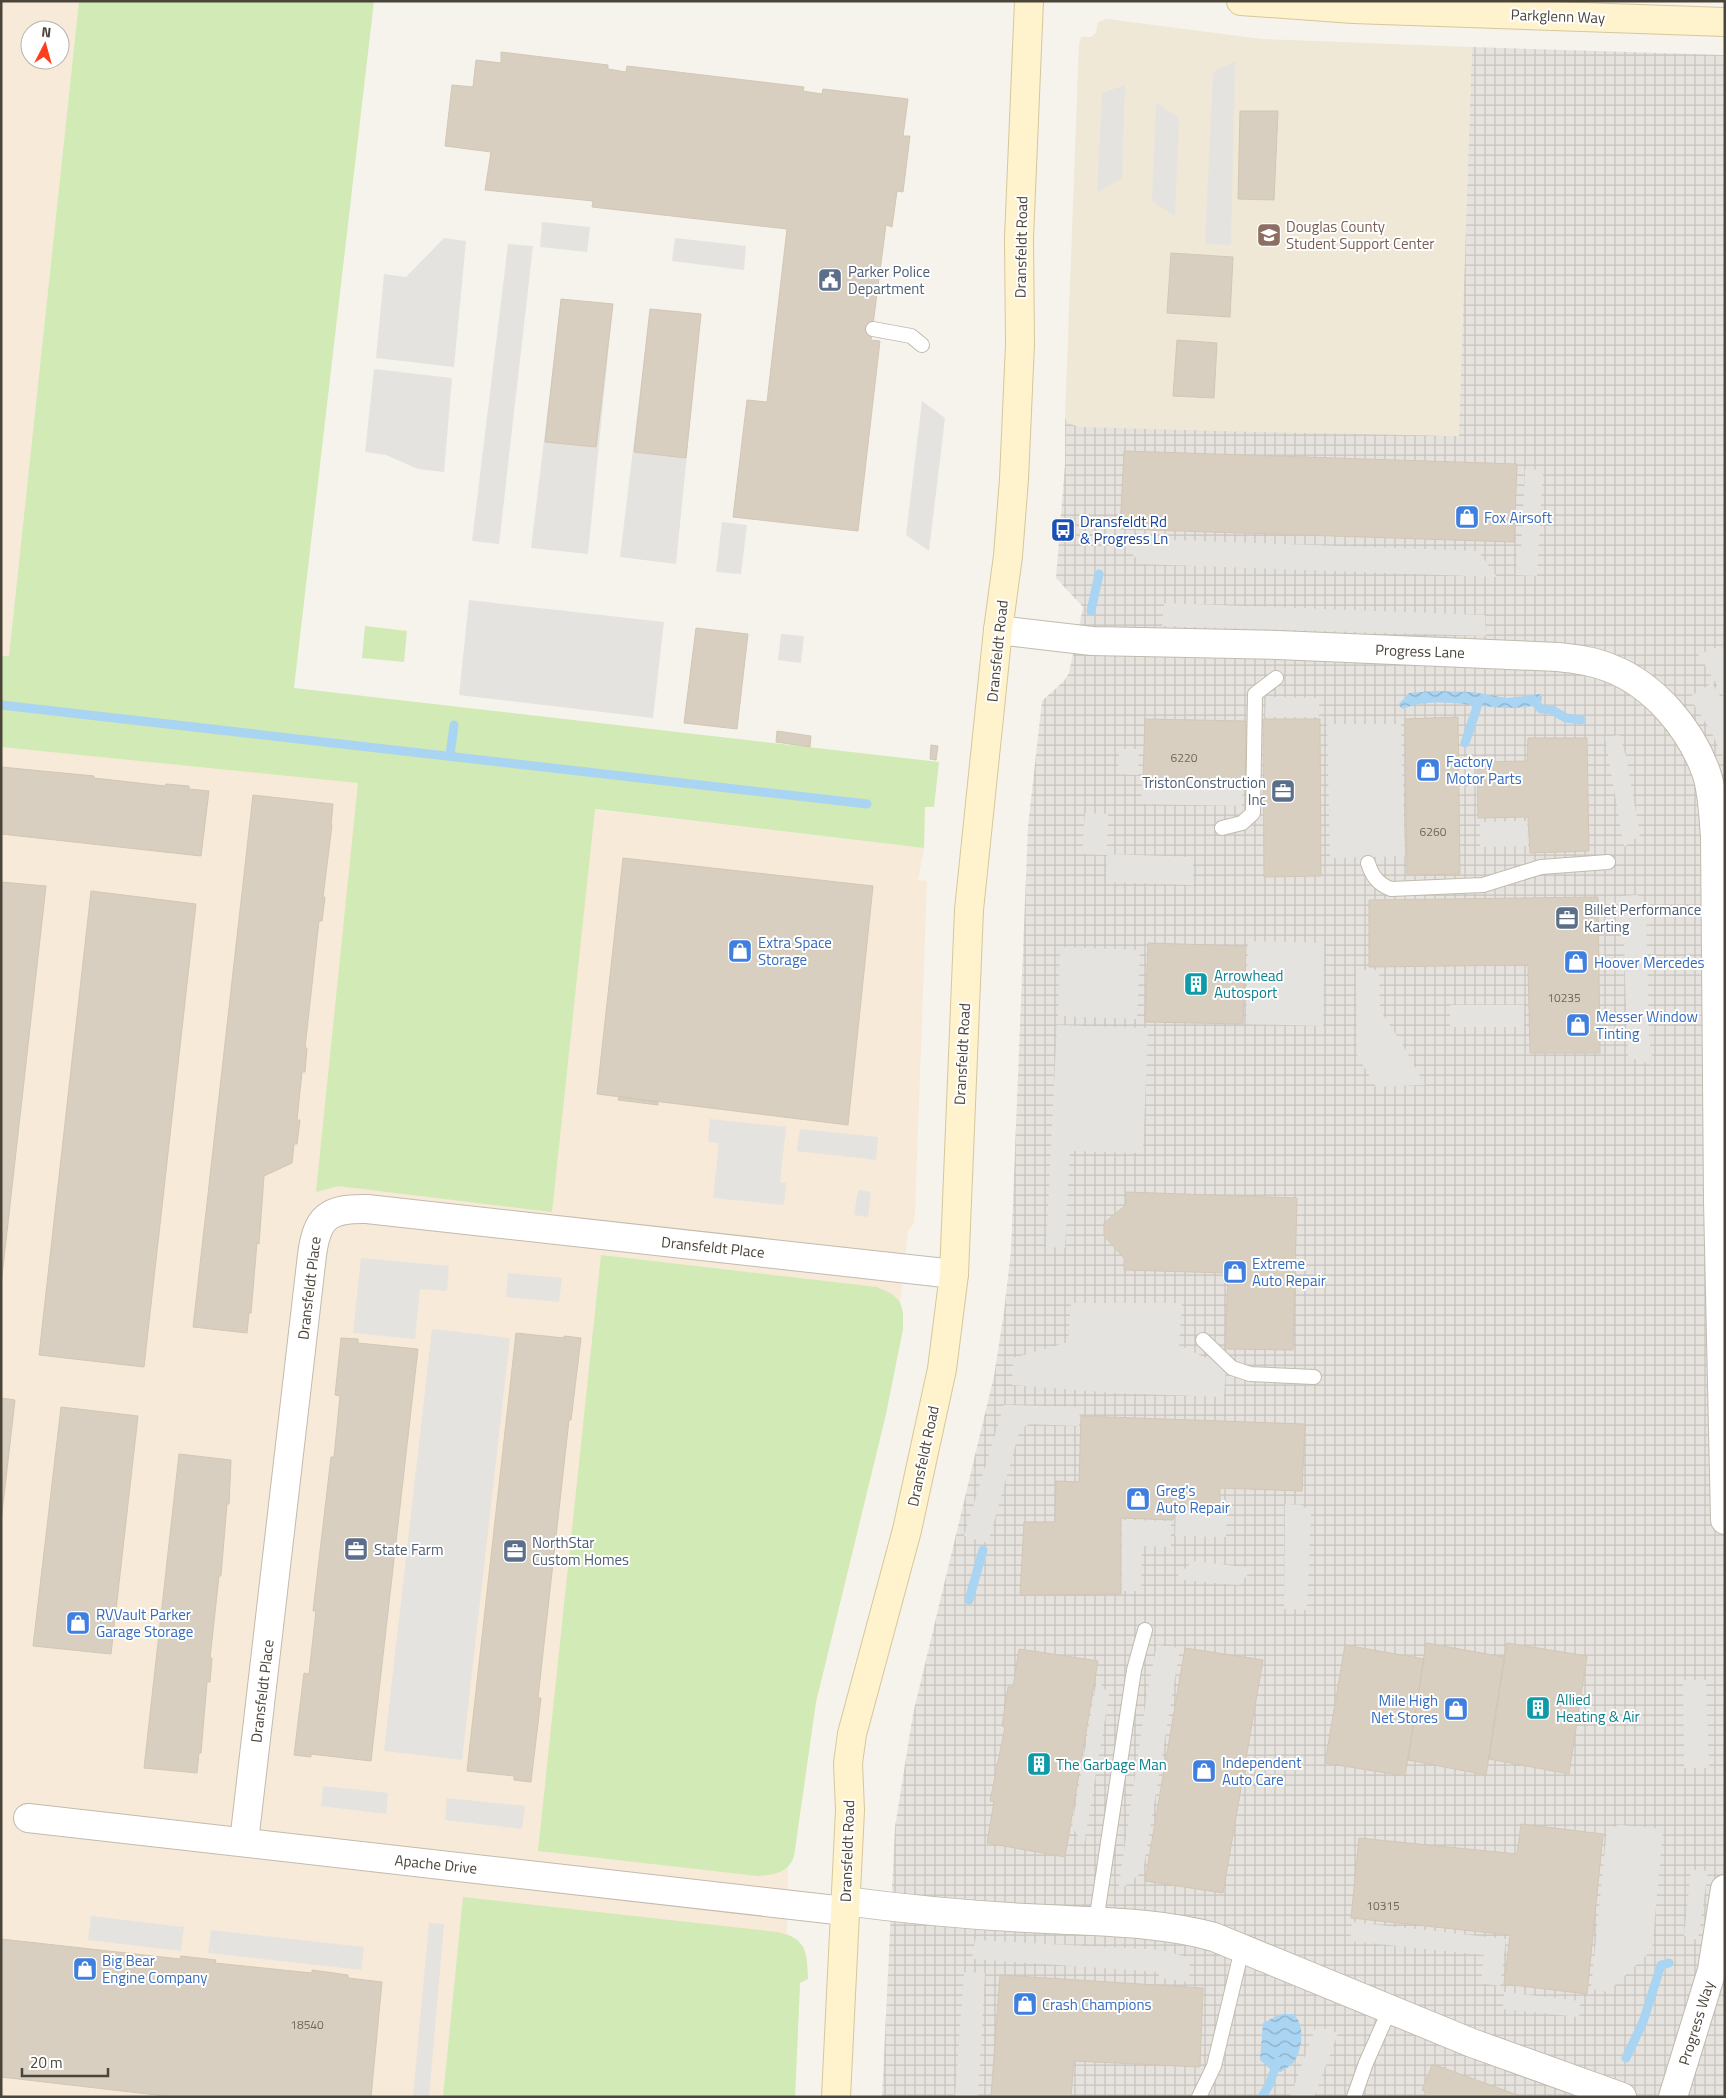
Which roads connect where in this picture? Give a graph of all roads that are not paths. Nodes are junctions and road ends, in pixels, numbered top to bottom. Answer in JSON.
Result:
{"nodes":[{"id":1,"x":1029,"y":1,"type":"edge"},
{"id":2,"x":1241,"y":1,"type":"edge"},
{"id":3,"x":1619,"y":10,"type":"edge"},
{"id":4,"x":1725,"y":22,"type":"edge"},
{"id":5,"x":873,"y":329,"type":"dead end"},
{"id":6,"x":922,"y":345,"type":"dead end"},
{"id":7,"x":998,"y":630,"type":"junction"},
{"id":8,"x":1276,"y":678,"type":"dead end"},
{"id":9,"x":1222,"y":828,"type":"dead end"},
{"id":10,"x":1608,"y":862,"type":"dead end"},
{"id":11,"x":1368,"y":863,"type":"dead end"},
{"id":12,"x":954,"y":1274,"type":"junction"},
{"id":13,"x":1203,"y":1340,"type":"dead end"},
{"id":14,"x":1314,"y":1377,"type":"dead end"},
{"id":15,"x":1725,"y":1520,"type":"edge"},
{"id":16,"x":1145,"y":1630,"type":"dead end"},
{"id":17,"x":28,"y":1818,"type":"dead end"},
{"id":18,"x":244,"y":1842,"type":"junction"},
{"id":19,"x":1725,"y":1889,"type":"edge"},
{"id":20,"x":845,"y":1906,"type":"junction"},
{"id":21,"x":1096,"y":1922,"type":"junction"},
{"id":22,"x":1242,"y":1949,"type":"junction"},
{"id":23,"x":1389,"y":2011,"type":"junction"},
{"id":24,"x":836,"y":2097,"type":"edge"},
{"id":25,"x":1199,"y":2097,"type":"edge"},
{"id":26,"x":1354,"y":2097,"type":"edge"},
{"id":27,"x":1622,"y":2097,"type":"edge"},
{"id":28,"x":1673,"y":2097,"type":"edge"}],
"edges":[{"from":1,"to":7,"type":"street","name":"Dransfeldt Road"},
{"from":2,"to":3,"type":"street","name":"Parkglenn Way"},
{"from":3,"to":4,"type":"street","name":"Parkglenn Way"},
{"from":5,"to":6,"type":"lane"},
{"from":7,"to":12,"type":"street","name":"Dransfeldt Road"},
{"from":7,"to":15,"type":"street","name":"Progress Lane"},
{"from":8,"to":9,"type":"lane"},
{"from":10,"to":11,"type":"lane"},
{"from":12,"to":18,"type":"street","name":"Dransfeldt Place"},
{"from":12,"to":20,"type":"street","name":"Dransfeldt Road"},
{"from":13,"to":14,"type":"lane"},
{"from":16,"to":21,"type":"lane"},
{"from":17,"to":18,"type":"street","name":"Apache Drive"},
{"from":18,"to":20,"type":"street","name":"Apache Drive"},
{"from":19,"to":28,"type":"street","name":"Progress Way"},
{"from":20,"to":21,"type":"street","name":"Apache Drive"},
{"from":20,"to":24,"type":"street","name":"Dransfeldt Road"},
{"from":21,"to":22,"type":"street","name":"Apache Drive"},
{"from":22,"to":23,"type":"street","name":"Apache Drive"},
{"from":22,"to":25,"type":"lane"},
{"from":23,"to":26,"type":"lane"},
{"from":23,"to":27,"type":"street","name":"Apache Drive"}]}
